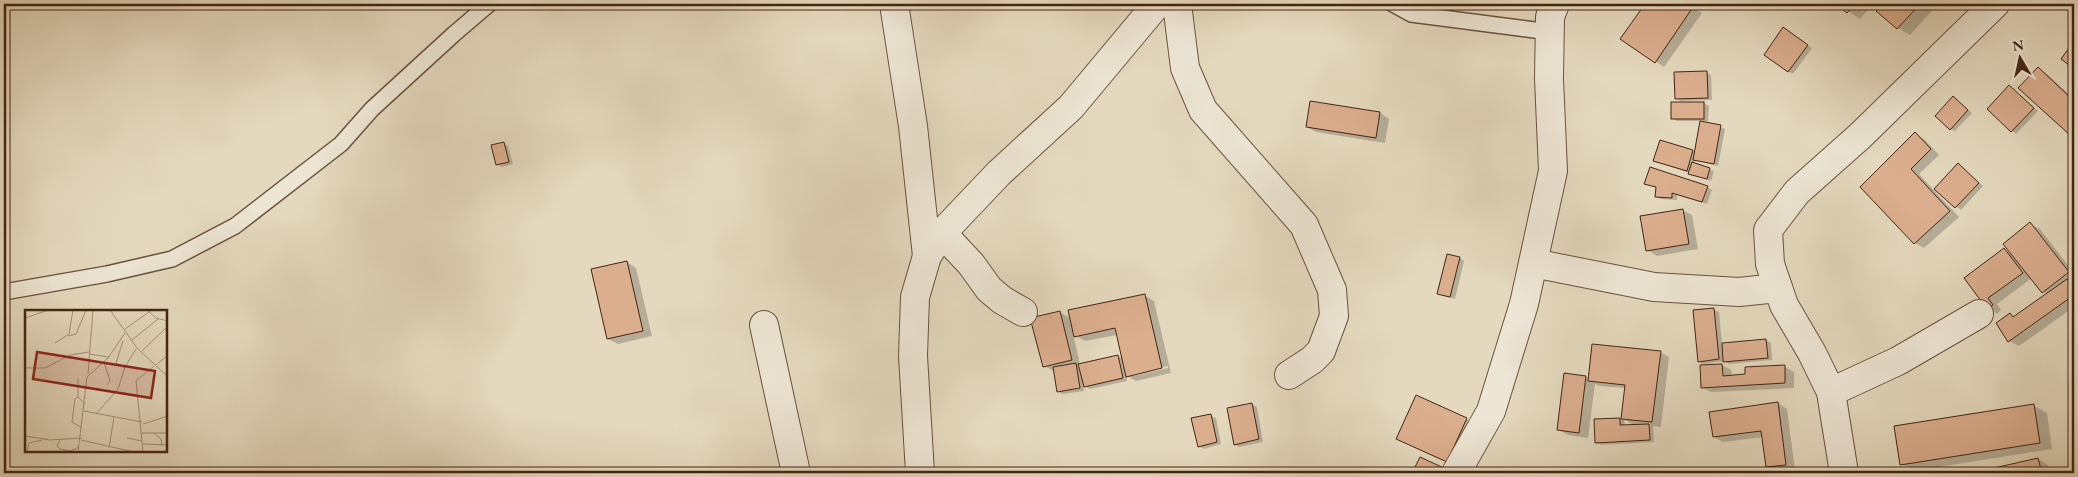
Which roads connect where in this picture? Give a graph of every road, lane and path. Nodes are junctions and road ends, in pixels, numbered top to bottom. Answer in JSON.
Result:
{"nodes":[{"id":1,"x":489,"y":4,"type":"edge"},
{"id":2,"x":894,"y":4,"type":"edge"},
{"id":3,"x":1157,"y":4,"type":"edge"},
{"id":4,"x":1177,"y":4,"type":"edge"},
{"id":5,"x":1393,"y":4,"type":"edge"},
{"id":6,"x":1555,"y":4,"type":"edge"},
{"id":7,"x":1995,"y":4,"type":"edge"},
{"id":8,"x":1550,"y":32,"type":"junction"},
{"id":9,"x":942,"y":233,"type":"junction"},
{"id":10,"x":927,"y":256,"type":"junction"},
{"id":11,"x":1533,"y":263,"type":"junction"},
{"id":12,"x":1778,"y":288,"type":"junction"},
{"id":13,"x":4,"y":292,"type":"edge"},
{"id":14,"x":1023,"y":312,"type":"dead end"},
{"id":15,"x":1979,"y":314,"type":"dead end"},
{"id":16,"x":764,"y":325,"type":"dead end"},
{"id":17,"x":1288,"y":375,"type":"dead end"},
{"id":18,"x":1831,"y":392,"type":"junction"},
{"id":19,"x":796,"y":473,"type":"edge"},
{"id":20,"x":920,"y":473,"type":"edge"},
{"id":21,"x":1456,"y":473,"type":"edge"},
{"id":22,"x":1844,"y":473,"type":"edge"}],
"edges":[{"from":1,"to":13,"type":"lane"},
{"from":2,"to":10,"type":"street"},
{"from":3,"to":9,"type":"street"},
{"from":4,"to":17,"type":"street"},
{"from":5,"to":8,"type":"lane"},
{"from":6,"to":8,"type":"street"},
{"from":7,"to":12,"type":"street"},
{"from":8,"to":11,"type":"street"},
{"from":9,"to":10,"type":"street"},
{"from":9,"to":14,"type":"street"},
{"from":10,"to":20,"type":"street"},
{"from":11,"to":12,"type":"street"},
{"from":11,"to":21,"type":"street"},
{"from":12,"to":18,"type":"street"},
{"from":15,"to":18,"type":"street"},
{"from":16,"to":19,"type":"street"},
{"from":18,"to":22,"type":"street"}]}
